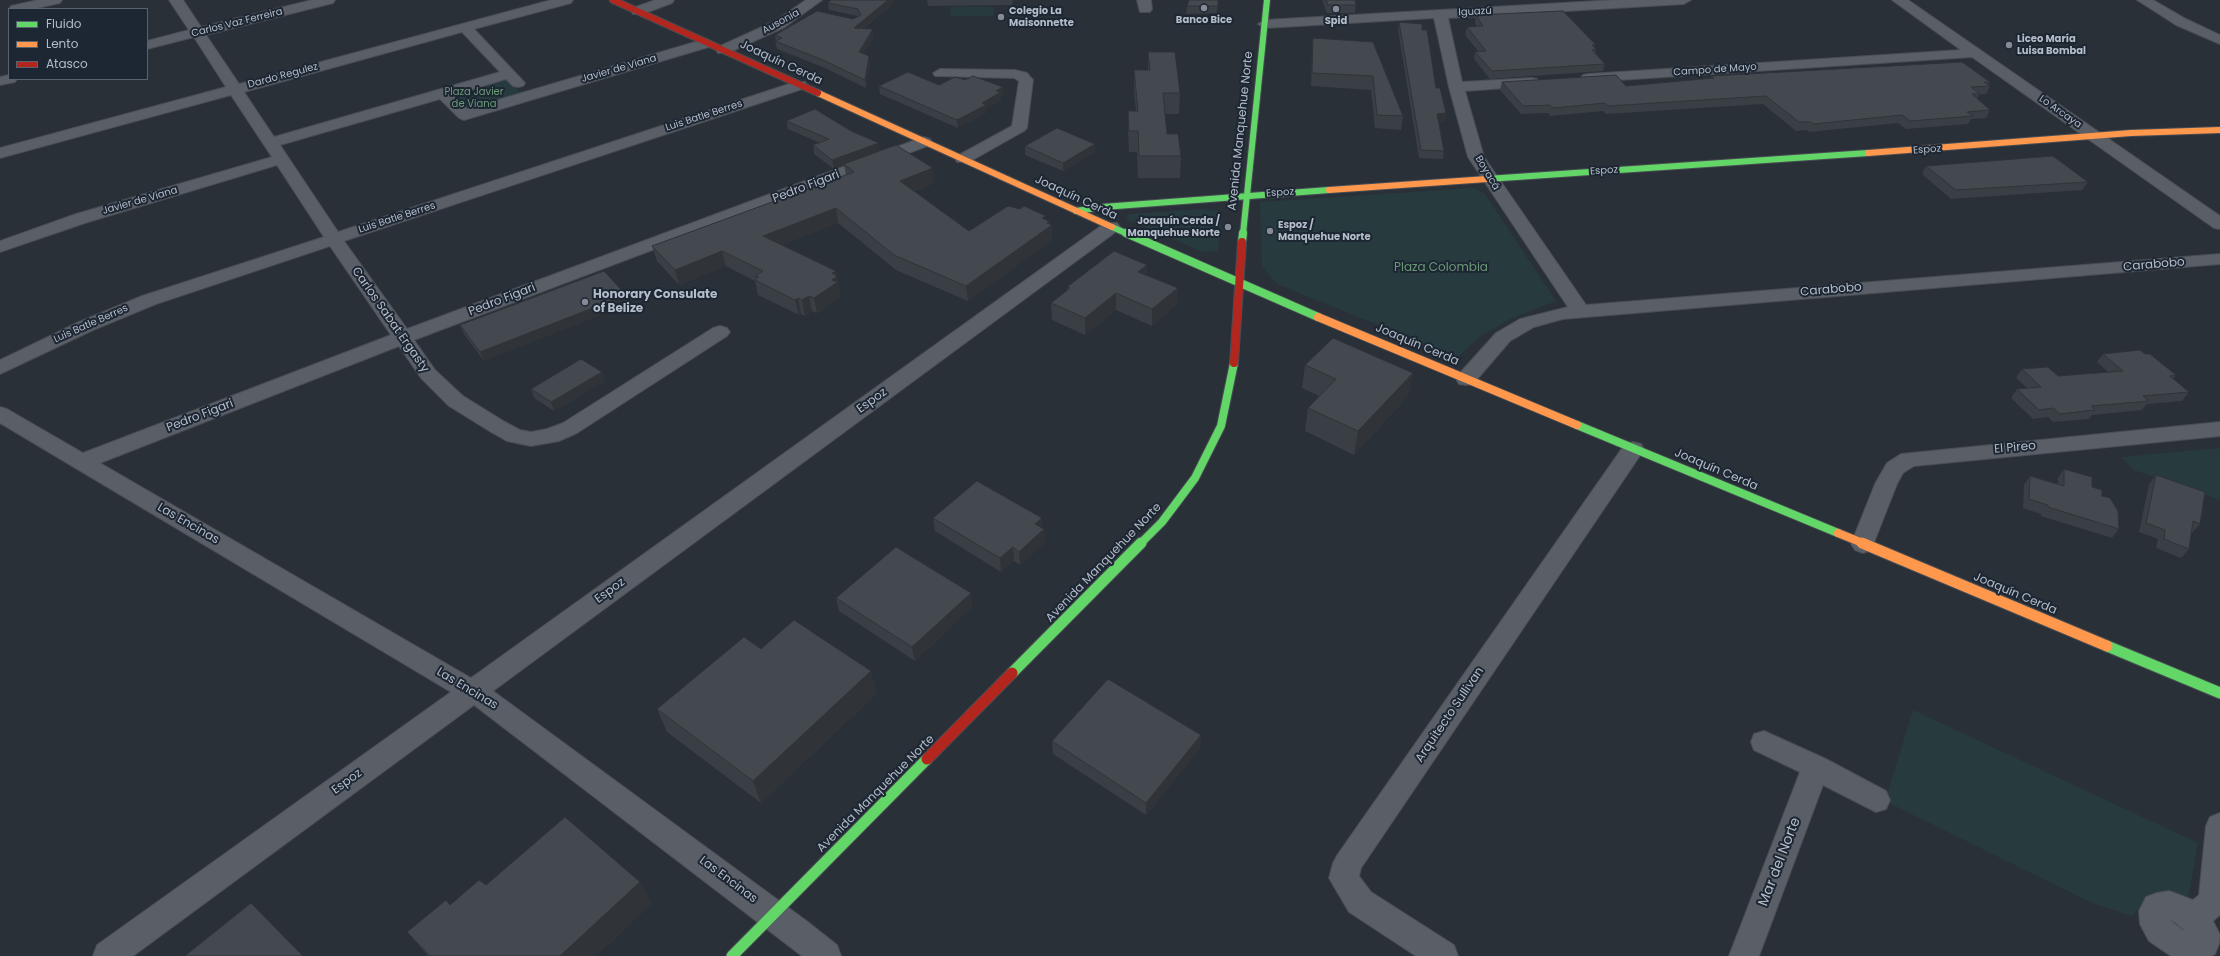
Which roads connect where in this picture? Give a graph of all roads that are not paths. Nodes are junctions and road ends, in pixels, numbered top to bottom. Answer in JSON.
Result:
{"nodes":[{"id":1,"x":55,"y":0,"type":"edge"},
{"id":2,"x":176,"y":0,"type":"edge"},
{"id":3,"x":328,"y":0,"type":"edge"},
{"id":4,"x":566,"y":0,"type":"edge"},
{"id":5,"x":613,"y":0,"type":"edge"},
{"id":6,"x":667,"y":0,"type":"edge"},
{"id":7,"x":1267,"y":0,"type":"edge"},
{"id":8,"x":1684,"y":0,"type":"edge"},
{"id":9,"x":1899,"y":0,"type":"edge"},
{"id":10,"x":2144,"y":0,"type":"edge"},
{"id":11,"x":1558,"y":4,"type":"edge"},
{"id":12,"x":816,"y":7,"type":"edge"},
{"id":13,"x":19,"y":8,"type":"edge"},
{"id":14,"x":638,"y":11,"type":"junction"},
{"id":15,"x":1440,"y":14,"type":"junction"},
{"id":16,"x":1265,"y":24,"type":"junction"},
{"id":17,"x":465,"y":27,"type":"junction"},
{"id":18,"x":198,"y":32,"type":"junction"},
{"id":19,"x":2220,"y":40,"type":"edge"},
{"id":20,"x":707,"y":43,"type":"junction"},
{"id":21,"x":148,"y":45,"type":"edge"},
{"id":22,"x":723,"y":50,"type":"junction"},
{"id":23,"x":1974,"y":53,"type":"junction"},
{"id":24,"x":940,"y":73,"type":"dead end"},
{"id":25,"x":509,"y":74,"type":"junction"},
{"id":26,"x":1575,"y":79,"type":"edge"},
{"id":27,"x":1543,"y":81,"type":"edge"},
{"id":28,"x":800,"y":85,"type":"junction"},
{"id":29,"x":1456,"y":87,"type":"junction"},
{"id":30,"x":235,"y":89,"type":"junction"},
{"id":31,"x":443,"y":92,"type":"junction"},
{"id":32,"x":530,"y":95,"type":"junction"},
{"id":33,"x":2193,"y":121,"type":"dead end"},
{"id":34,"x":2220,"y":130,"type":"edge"},
{"id":35,"x":2131,"y":133,"type":"junction"},
{"id":36,"x":2096,"y":137,"type":"junction"},
{"id":37,"x":924,"y":142,"type":"junction"},
{"id":38,"x":271,"y":143,"type":"junction"},
{"id":39,"x":0,"y":152,"type":"edge"},
{"id":40,"x":282,"y":159,"type":"junction"},
{"id":41,"x":963,"y":160,"type":"junction"},
{"id":42,"x":1489,"y":179,"type":"junction"},
{"id":43,"x":1246,"y":196,"type":"junction"},
{"id":44,"x":1076,"y":211,"type":"junction"},
{"id":45,"x":2220,"y":224,"type":"edge"},
{"id":46,"x":1111,"y":227,"type":"junction"},
{"id":47,"x":334,"y":239,"type":"junction"},
{"id":48,"x":0,"y":247,"type":"edge"},
{"id":49,"x":2220,"y":260,"type":"edge"},
{"id":50,"x":1240,"y":284,"type":"junction"},
{"id":51,"x":1580,"y":311,"type":"junction"},
{"id":52,"x":720,"y":332,"type":"dead end"},
{"id":53,"x":402,"y":338,"type":"junction"},
{"id":54,"x":0,"y":368,"type":"edge"},
{"id":55,"x":1466,"y":379,"type":"junction"},
{"id":56,"x":0,"y":414,"type":"edge"},
{"id":57,"x":2220,"y":429,"type":"edge"},
{"id":58,"x":1633,"y":448,"type":"junction"},
{"id":59,"x":81,"y":462,"type":"junction"},
{"id":60,"x":1863,"y":544,"type":"junction"},
{"id":61,"x":473,"y":690,"type":"junction"},
{"id":62,"x":2220,"y":692,"type":"edge"},
{"id":63,"x":1764,"y":742,"type":"dead end"},
{"id":64,"x":1816,"y":767,"type":"junction"},
{"id":65,"x":1876,"y":800,"type":"dead end"},
{"id":66,"x":2220,"y":826,"type":"edge"},
{"id":67,"x":774,"y":914,"type":"junction"},
{"id":68,"x":2194,"y":918,"type":"junction"},
{"id":69,"x":2190,"y":951,"type":"edge"},
{"id":70,"x":108,"y":956,"type":"edge"},
{"id":71,"x":732,"y":956,"type":"edge"},
{"id":72,"x":826,"y":956,"type":"edge"},
{"id":73,"x":1443,"y":956,"type":"edge"},
{"id":74,"x":1744,"y":956,"type":"edge"}],
"edges":[{"from":1,"to":13,"type":"street"},
{"from":2,"to":18,"type":"street","name":"Carlos Sabat Ergasty"},
{"from":3,"to":18,"type":"street","name":"Carlos Vaz Ferreira"},
{"from":4,"to":17,"type":"street","name":"Dardo Regulez"},
{"from":5,"to":14,"type":"street","name":"Joaquín Cerda"},
{"from":6,"to":14,"type":"street"},
{"from":7,"to":16,"type":"street","name":"Avenida Manquehue Norte"},
{"from":8,"to":11,"type":"street","name":"Iguazú"},
{"from":9,"to":23,"type":"street","name":"Lo Arcaya"},
{"from":10,"to":19,"type":"street"},
{"from":11,"to":15,"type":"street","name":"Iguazú"},
{"from":12,"to":22,"type":"street","name":"Ausonia"},
{"from":14,"to":20,"type":"street","name":"Joaquín Cerda"},
{"from":15,"to":16,"type":"street","name":"Iguazú"},
{"from":15,"to":29,"type":"street","name":"Boyacá"},
{"from":16,"to":43,"type":"street","name":"Avenida Manquehue Norte"},
{"from":17,"to":25,"type":"street"},
{"from":17,"to":30,"type":"street","name":"Dardo Regulez"},
{"from":18,"to":21,"type":"street","name":"Carlos Vaz Ferreira"},
{"from":18,"to":30,"type":"street","name":"Carlos Sabat Ergasty"},
{"from":20,"to":22,"type":"street","name":"Joaquín Cerda"},
{"from":20,"to":32,"type":"street","name":"Javier de Viana"},
{"from":22,"to":28,"type":"street","name":"Joaquín Cerda"},
{"from":23,"to":26,"type":"street","name":"Campo de Mayo"},
{"from":23,"to":36,"type":"street","name":"Lo Arcaya"},
{"from":24,"to":41,"type":"street"},
{"from":25,"to":31,"type":"street"},
{"from":25,"to":32,"type":"street"},
{"from":27,"to":29,"type":"street"},
{"from":28,"to":37,"type":"street","name":"Joaquín Cerda"},
{"from":28,"to":47,"type":"street","name":"Luis Batle Berres"},
{"from":29,"to":42,"type":"street","name":"Boyacá"},
{"from":30,"to":38,"type":"street","name":"Carlos Sabat Ergasty"},
{"from":30,"to":39,"type":"street","name":"Dardo Regulez"},
{"from":31,"to":32,"type":"street","name":"Javier de Viana"},
{"from":31,"to":38,"type":"street"},
{"from":33,"to":35,"type":"street","name":"Espoz"},
{"from":34,"to":35,"type":"street","name":"Espoz"},
{"from":35,"to":36,"type":"street","name":"Espoz"},
{"from":36,"to":42,"type":"street","name":"Espoz"},
{"from":36,"to":45,"type":"street","name":"Lo Arcaya"},
{"from":37,"to":41,"type":"street","name":"Joaquín Cerda"},
{"from":37,"to":53,"type":"street","name":"Pedro Figari"},
{"from":38,"to":40,"type":"street","name":"Carlos Sabat Ergasty"},
{"from":40,"to":47,"type":"street","name":"Carlos Sabat Ergasty"},
{"from":40,"to":48,"type":"street","name":"Javier de Viana"},
{"from":41,"to":44,"type":"street","name":"Joaquín Cerda"},
{"from":42,"to":43,"type":"street","name":"Espoz"},
{"from":42,"to":51,"type":"street","name":"Boyacá"},
{"from":43,"to":44,"type":"street","name":"Espoz"},
{"from":43,"to":50,"type":"street","name":"Avenida Manquehue Norte"},
{"from":44,"to":46,"type":"street","name":"Joaquín Cerda"},
{"from":46,"to":50,"type":"street","name":"Joaquín Cerda"},
{"from":46,"to":61,"type":"street","name":"Espoz"},
{"from":47,"to":53,"type":"street","name":"Carlos Sabat Ergasty"},
{"from":47,"to":54,"type":"street","name":"Luis Batle Berres"},
{"from":49,"to":51,"type":"street","name":"Carabobo"},
{"from":50,"to":55,"type":"street","name":"Joaquín Cerda"},
{"from":50,"to":67,"type":"street","name":"Avenida Manquehue Norte"},
{"from":51,"to":55,"type":"street","name":"Carabobo"},
{"from":52,"to":53,"type":"street","name":"Carlos Sabat Ergasty"},
{"from":53,"to":59,"type":"street","name":"Pedro Figari"},
{"from":55,"to":58,"type":"street","name":"Joaquín Cerda"},
{"from":56,"to":59,"type":"street","name":"Las Encinas"},
{"from":57,"to":60,"type":"street","name":"El Pireo"},
{"from":58,"to":60,"type":"street","name":"Joaquín Cerda"},
{"from":58,"to":73,"type":"street","name":"Arquitecto Sullivan"},
{"from":59,"to":61,"type":"street","name":"Las Encinas"},
{"from":60,"to":62,"type":"street","name":"Joaquín Cerda"},
{"from":61,"to":67,"type":"street","name":"Las Encinas"},
{"from":61,"to":70,"type":"street","name":"Espoz"},
{"from":63,"to":64,"type":"street"},
{"from":64,"to":65,"type":"street"},
{"from":64,"to":74,"type":"street","name":"Mar del Norte"},
{"from":66,"to":68,"type":"street"},
{"from":67,"to":71,"type":"street","name":"Avenida Manquehue Norte"},
{"from":67,"to":72,"type":"street","name":"Las Encinas"},
{"from":68,"to":69,"type":"street"},
{"from":68,"to":69,"type":"street"}]}
